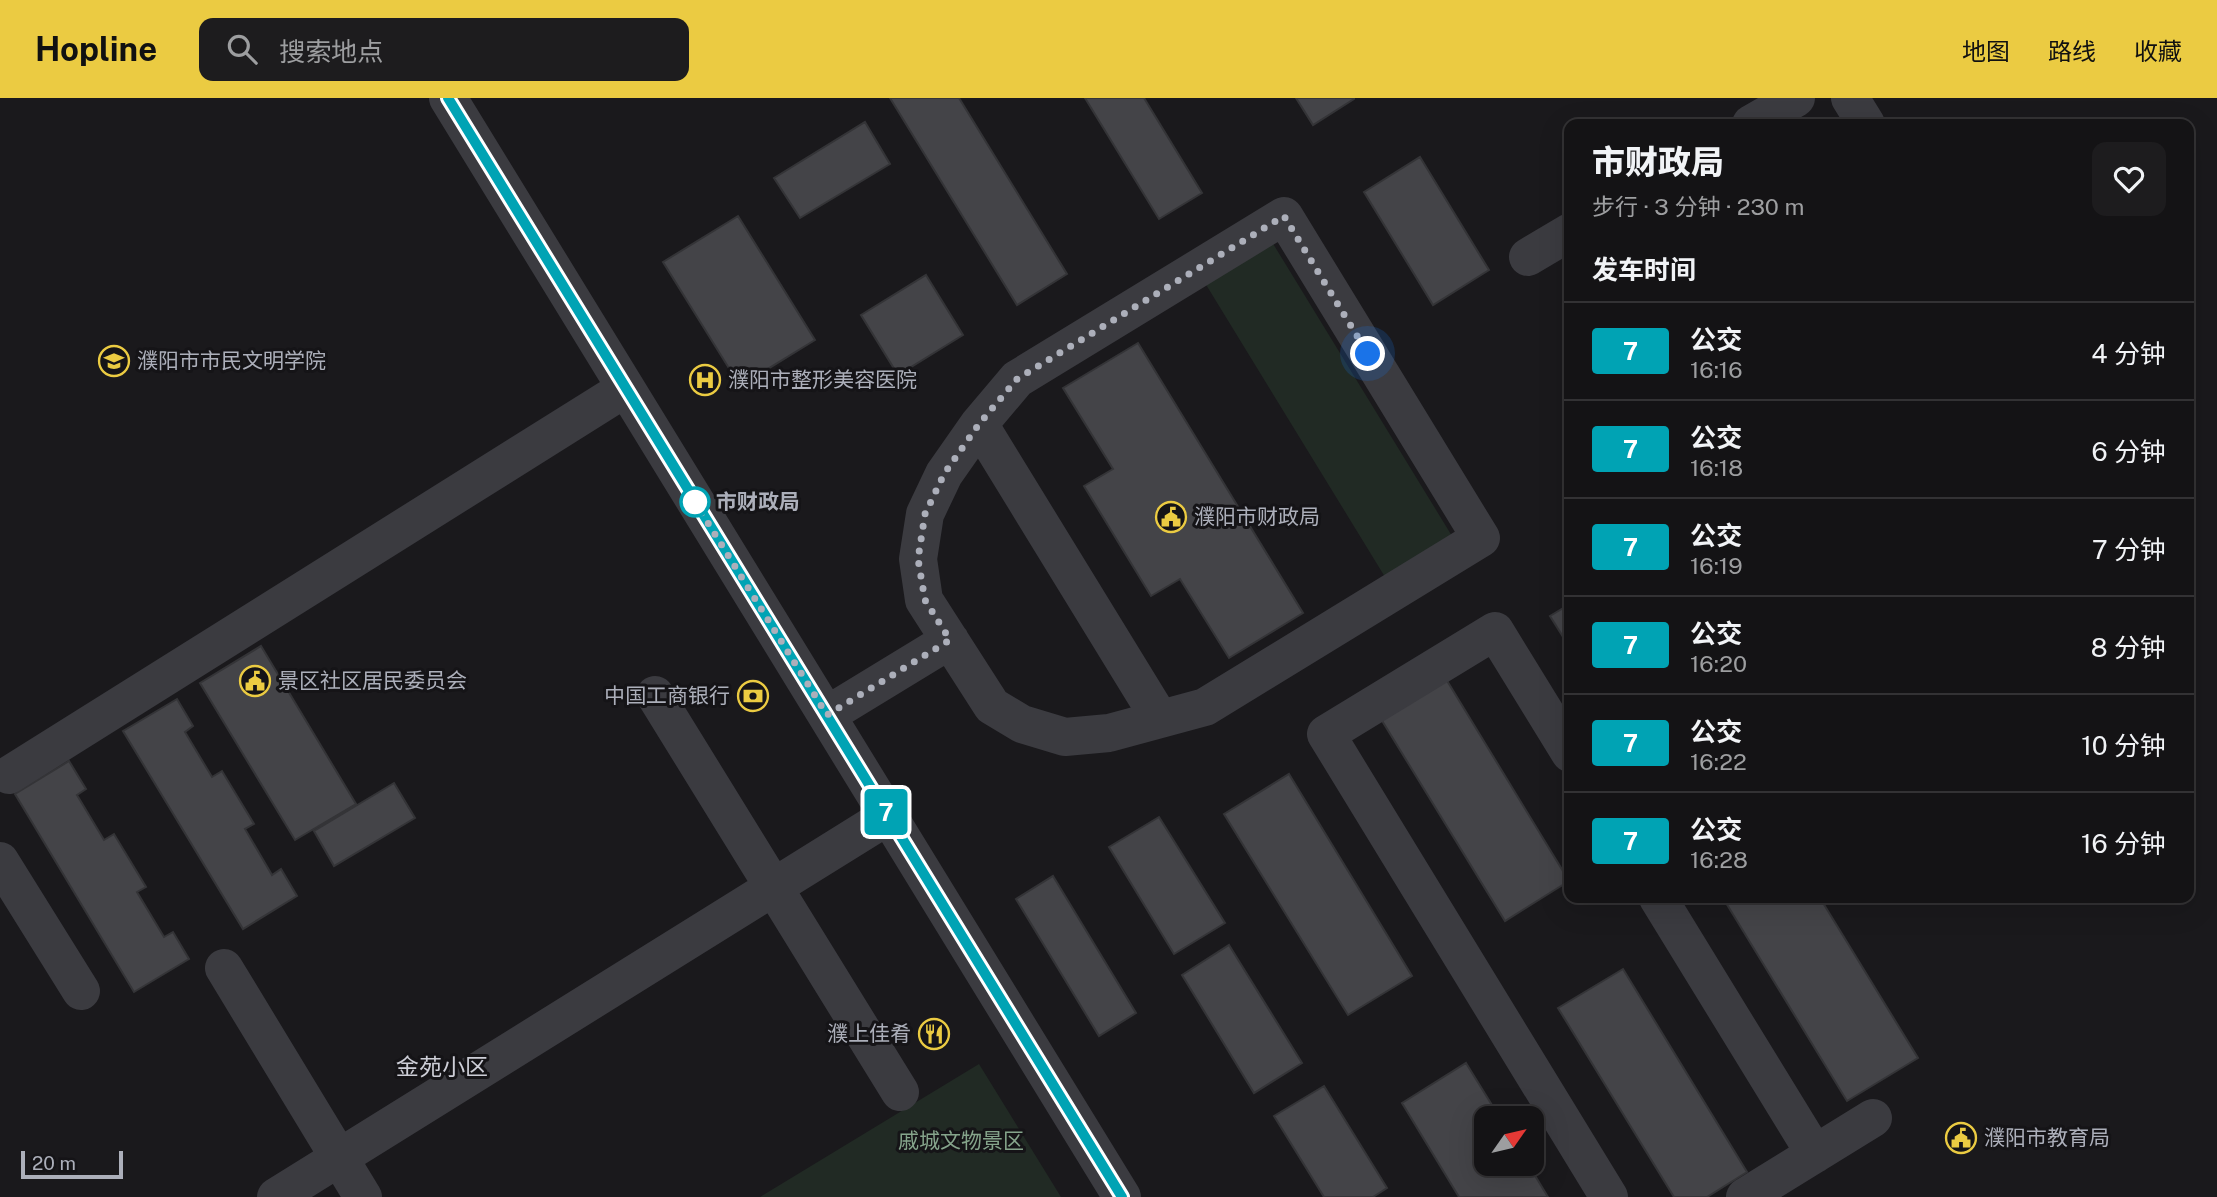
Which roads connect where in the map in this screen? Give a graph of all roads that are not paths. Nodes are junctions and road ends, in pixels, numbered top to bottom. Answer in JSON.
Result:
{"nodes":[{"id":1,"x":448,"y":98,"type":"edge"},
{"id":2,"x":1796,"y":98,"type":"edge"},
{"id":3,"x":1850,"y":98,"type":"edge"},
{"id":4,"x":1760,"y":119,"type":"edge"},
{"id":5,"x":1863,"y":119,"type":"edge"},
{"id":6,"x":1564,"y":236,"type":"edge"},
{"id":7,"x":1528,"y":257,"type":"dead end"},
{"id":8,"x":626,"y":388,"type":"junction"},
{"id":9,"x":979,"y":424,"type":"junction"},
{"id":10,"x":950,"y":640,"type":"junction"},
{"id":11,"x":655,"y":695,"type":"dead end"},
{"id":12,"x":827,"y":715,"type":"junction"},
{"id":13,"x":1160,"y":719,"type":"junction"},
{"id":14,"x":1564,"y":743,"type":"edge"},
{"id":15,"x":9,"y":775,"type":"dead end"},
{"id":16,"x":888,"y":816,"type":"junction"},
{"id":17,"x":0,"y":861,"type":"edge"},
{"id":18,"x":774,"y":887,"type":"junction"},
{"id":19,"x":1661,"y":903,"type":"edge"},
{"id":20,"x":224,"y":968,"type":"dead end"},
{"id":21,"x":81,"y":991,"type":"dead end"},
{"id":22,"x":900,"y":1092,"type":"dead end"},
{"id":23,"x":1873,"y":1118,"type":"dead end"},
{"id":24,"x":1815,"y":1154,"type":"junction"},
{"id":25,"x":339,"y":1158,"type":"junction"},
{"id":26,"x":276,"y":1197,"type":"edge"},
{"id":27,"x":363,"y":1197,"type":"edge"},
{"id":28,"x":1122,"y":1197,"type":"edge"},
{"id":29,"x":1609,"y":1197,"type":"edge"},
{"id":30,"x":1745,"y":1197,"type":"edge"}],
"edges":[{"from":1,"to":8,"type":"street"},
{"from":2,"to":4,"type":"street"},
{"from":3,"to":5,"type":"street"},
{"from":6,"to":7,"type":"street"},
{"from":8,"to":12,"type":"street"},
{"from":8,"to":15,"type":"street"},
{"from":9,"to":10,"type":"street"},
{"from":9,"to":13,"type":"street"},
{"from":9,"to":13,"type":"street"},
{"from":10,"to":12,"type":"street"},
{"from":10,"to":13,"type":"street"},
{"from":11,"to":18,"type":"street"},
{"from":12,"to":16,"type":"street"},
{"from":14,"to":29,"type":"street"},
{"from":16,"to":18,"type":"street"},
{"from":16,"to":28,"type":"street"},
{"from":17,"to":21,"type":"street"},
{"from":18,"to":22,"type":"street"},
{"from":18,"to":25,"type":"street"},
{"from":19,"to":24,"type":"street"},
{"from":20,"to":25,"type":"street"},
{"from":23,"to":24,"type":"street"},
{"from":24,"to":30,"type":"street"},
{"from":25,"to":26,"type":"street"},
{"from":25,"to":27,"type":"street"}]}
